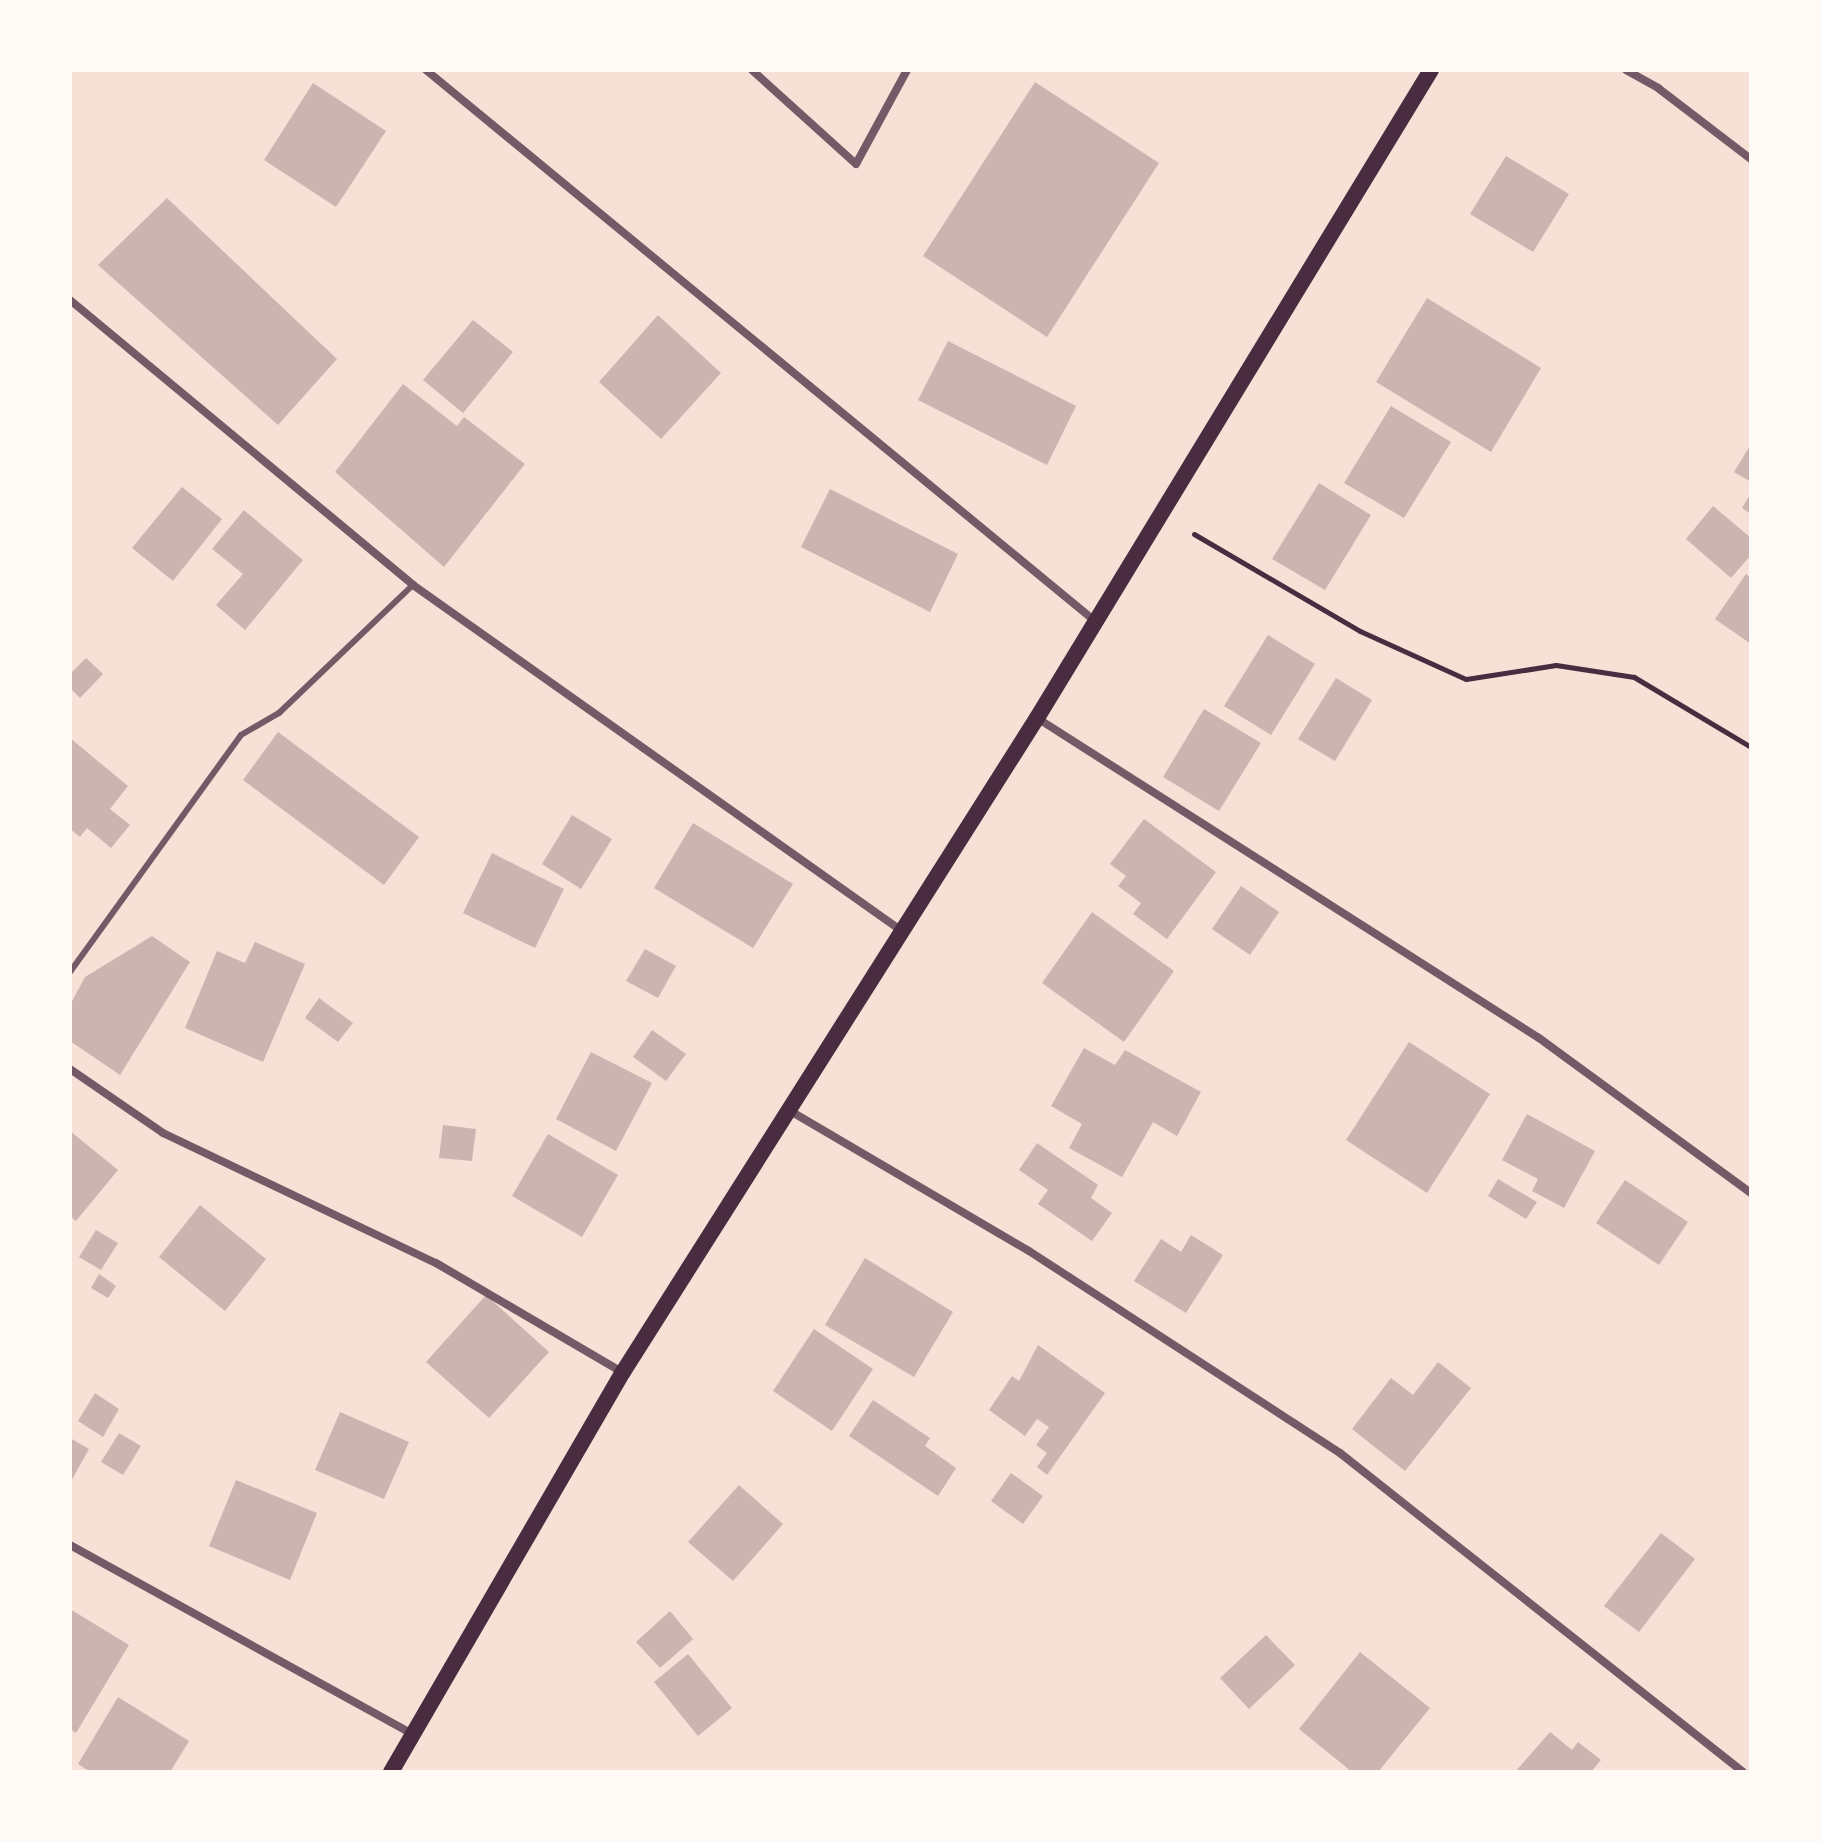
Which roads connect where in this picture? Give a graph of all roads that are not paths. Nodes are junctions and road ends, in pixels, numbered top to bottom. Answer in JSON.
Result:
{"nodes":[{"id":1,"x":426,"y":70,"type":"edge"},
{"id":2,"x":752,"y":70,"type":"edge"},
{"id":3,"x":907,"y":70,"type":"edge"},
{"id":4,"x":1431,"y":70,"type":"edge"},
{"id":5,"x":1626,"y":70,"type":"edge"},
{"id":6,"x":1751,"y":159,"type":"edge"},
{"id":7,"x":70,"y":300,"type":"edge"},
{"id":8,"x":413,"y":585,"type":"junction"},
{"id":9,"x":1096,"y":622,"type":"junction"},
{"id":10,"x":1037,"y":718,"type":"junction"},
{"id":11,"x":899,"y":929,"type":"junction"},
{"id":12,"x":70,"y":972,"type":"edge"},
{"id":13,"x":70,"y":1069,"type":"edge"},
{"id":14,"x":792,"y":1112,"type":"junction"},
{"id":15,"x":1751,"y":1193,"type":"edge"},
{"id":16,"x":623,"y":1372,"type":"junction"},
{"id":17,"x":70,"y":1545,"type":"edge"},
{"id":18,"x":410,"y":1733,"type":"junction"},
{"id":19,"x":391,"y":1772,"type":"edge"},
{"id":20,"x":1743,"y":1772,"type":"edge"}],
"edges":[{"from":1,"to":9,"type":"street"},
{"from":2,"to":3,"type":"street"},
{"from":4,"to":9,"type":"main road"},
{"from":5,"to":6,"type":"street"},
{"from":7,"to":8,"type":"street"},
{"from":8,"to":11,"type":"street"},
{"from":8,"to":12,"type":"lane"},
{"from":9,"to":10,"type":"main road"},
{"from":10,"to":11,"type":"main road"},
{"from":10,"to":15,"type":"street"},
{"from":11,"to":14,"type":"main road"},
{"from":13,"to":16,"type":"street"},
{"from":14,"to":16,"type":"main road"},
{"from":14,"to":20,"type":"street"},
{"from":16,"to":18,"type":"main road"},
{"from":17,"to":18,"type":"street"},
{"from":18,"to":19,"type":"main road"}]}
